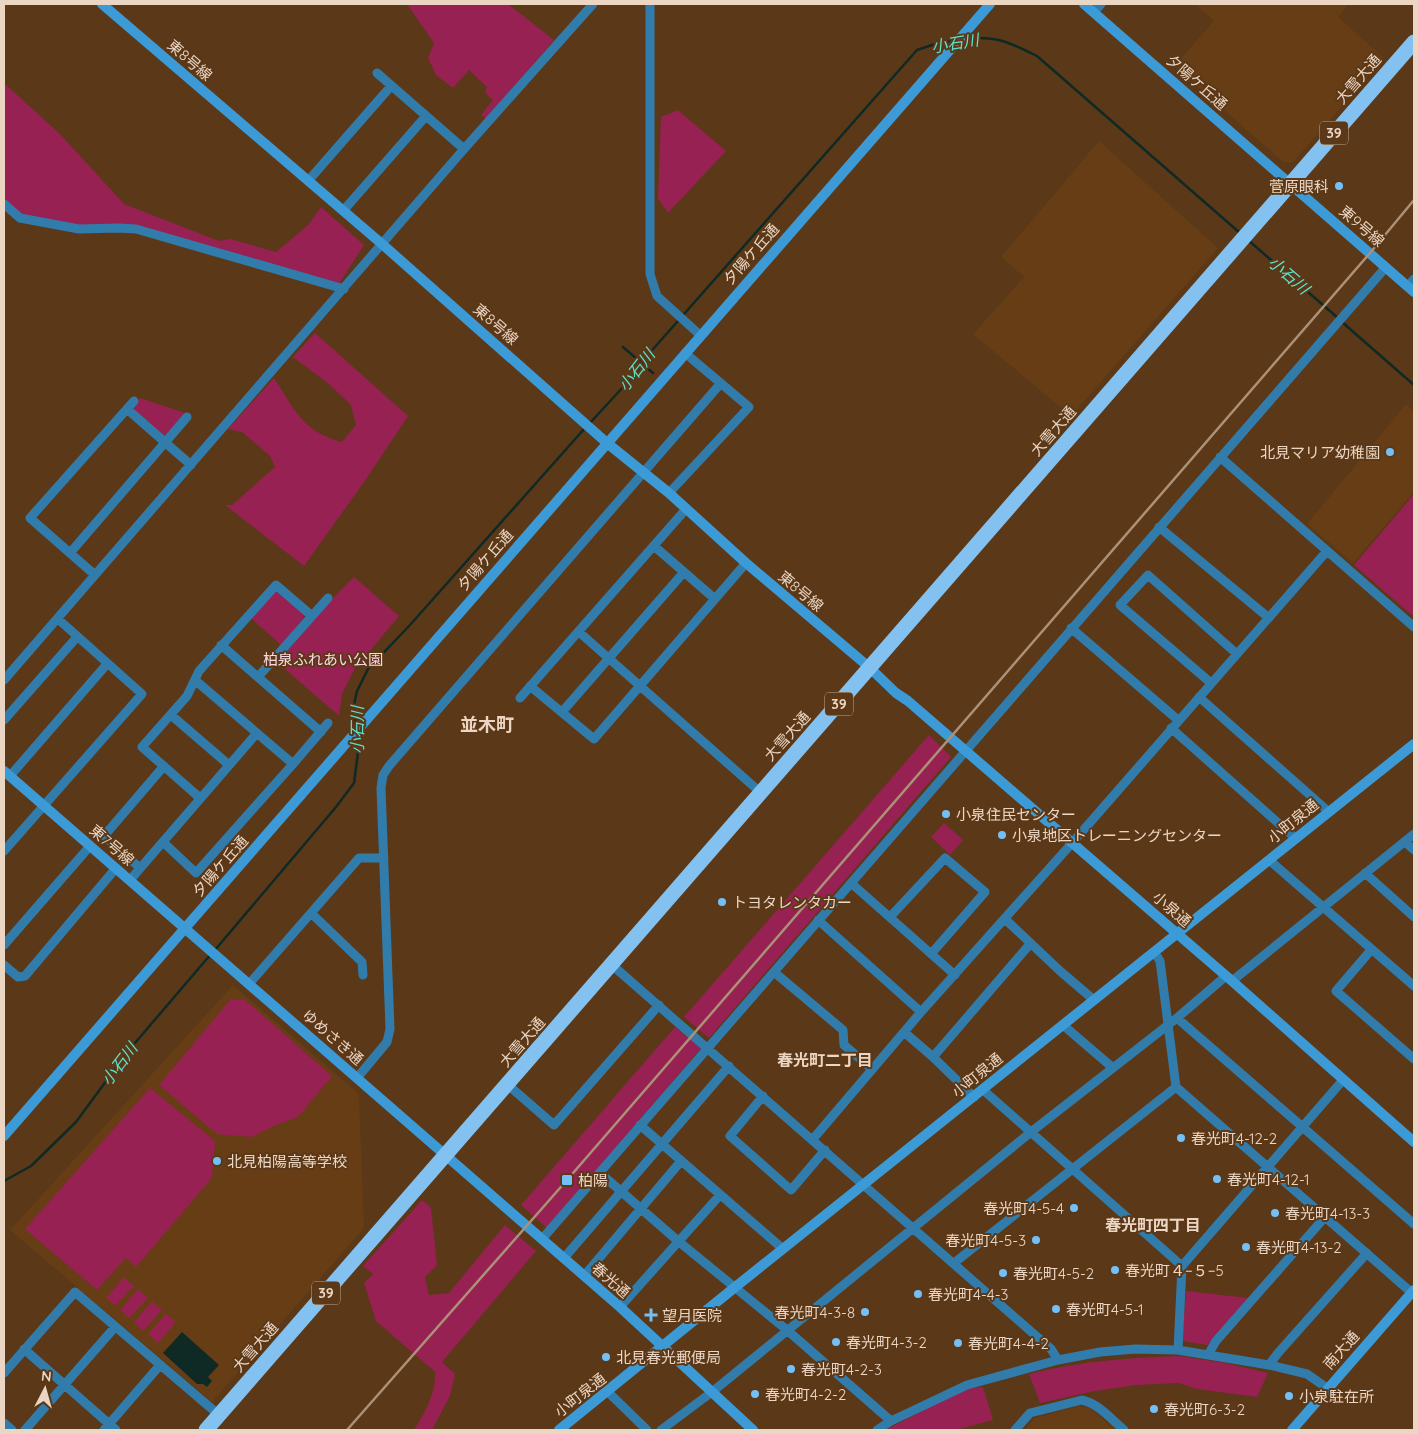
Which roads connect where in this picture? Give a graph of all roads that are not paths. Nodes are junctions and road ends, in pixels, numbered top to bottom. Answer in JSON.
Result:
{"nodes":[{"id":1,"x":102,"y":4,"type":"edge"},
{"id":2,"x":593,"y":4,"type":"edge"},
{"id":3,"x":650,"y":4,"type":"edge"},
{"id":4,"x":990,"y":4,"type":"edge"},
{"id":5,"x":1084,"y":4,"type":"edge"},
{"id":6,"x":1101,"y":4,"type":"edge"},
{"id":7,"x":1094,"y":12,"type":"junction"},
{"id":8,"x":1414,"y":42,"type":"edge"},
{"id":9,"x":377,"y":73,"type":"dead end"},
{"id":10,"x":391,"y":86,"type":"junction"},
{"id":11,"x":426,"y":116,"type":"junction"},
{"id":12,"x":464,"y":149,"type":"junction"},
{"id":13,"x":308,"y":181,"type":"junction"},
{"id":14,"x":1290,"y":184,"type":"junction"},
{"id":15,"x":4,"y":204,"type":"edge"},
{"id":16,"x":343,"y":211,"type":"junction"},
{"id":17,"x":382,"y":244,"type":"junction"},
{"id":18,"x":1386,"y":267,"type":"junction"},
{"id":19,"x":1412,"y":286,"type":"edge"},
{"id":20,"x":344,"y":289,"type":"junction"},
{"id":21,"x":700,"y":335,"type":"junction"},
{"id":22,"x":685,"y":352,"type":"junction"},
{"id":23,"x":721,"y":382,"type":"junction"},
{"id":24,"x":134,"y":401,"type":"dead end"},
{"id":25,"x":127,"y":409,"type":"junction"},
{"id":26,"x":187,"y":417,"type":"dead end"},
{"id":27,"x":165,"y":442,"type":"junction"},
{"id":28,"x":608,"y":443,"type":"junction"},
{"id":29,"x":1220,"y":457,"type":"junction"},
{"id":30,"x":191,"y":465,"type":"junction"},
{"id":31,"x":643,"y":472,"type":"junction"},
{"id":32,"x":669,"y":493,"type":"junction"},
{"id":33,"x":686,"y":509,"type":"junction"},
{"id":34,"x":1159,"y":527,"type":"junction"},
{"id":35,"x":654,"y":546,"type":"junction"},
{"id":36,"x":1327,"y":551,"type":"junction"},
{"id":37,"x":70,"y":553,"type":"junction"},
{"id":38,"x":746,"y":563,"type":"junction"},
{"id":39,"x":684,"y":572,"type":"junction"},
{"id":40,"x":95,"y":575,"type":"junction"},
{"id":41,"x":328,"y":598,"type":"dead end"},
{"id":42,"x":716,"y":599,"type":"junction"},
{"id":43,"x":312,"y":616,"type":"junction"},
{"id":44,"x":1269,"y":618,"type":"junction"},
{"id":45,"x":58,"y":619,"type":"junction"},
{"id":46,"x":1414,"y":627,"type":"edge"},
{"id":47,"x":1071,"y":628,"type":"junction"},
{"id":48,"x":579,"y":632,"type":"junction"},
{"id":49,"x":77,"y":637,"type":"junction"},
{"id":50,"x":221,"y":645,"type":"junction"},
{"id":51,"x":1237,"y":654,"type":"junction"},
{"id":52,"x":608,"y":659,"type":"junction"},
{"id":53,"x":107,"y":664,"type":"junction"},
{"id":54,"x":870,"y":668,"type":"junction"},
{"id":55,"x":258,"y":677,"type":"junction"},
{"id":56,"x":4,"y":680,"type":"edge"},
{"id":57,"x":195,"y":680,"type":"junction"},
{"id":58,"x":1211,"y":684,"type":"junction"},
{"id":59,"x":530,"y":686,"type":"junction"},
{"id":60,"x":639,"y":686,"type":"junction"},
{"id":61,"x":520,"y":698,"type":"dead end"},
{"id":62,"x":1199,"y":698,"type":"junction"},
{"id":63,"x":562,"y":712,"type":"junction"},
{"id":64,"x":171,"y":715,"type":"junction"},
{"id":65,"x":4,"y":720,"type":"edge"},
{"id":66,"x":1178,"y":720,"type":"junction"},
{"id":67,"x":328,"y":723,"type":"dead end"},
{"id":68,"x":1171,"y":728,"type":"junction"},
{"id":69,"x":321,"y":732,"type":"junction"},
{"id":70,"x":257,"y":733,"type":"junction"},
{"id":71,"x":1414,"y":744,"type":"edge"},
{"id":72,"x":966,"y":751,"type":"junction"},
{"id":73,"x":293,"y":764,"type":"junction"},
{"id":74,"x":229,"y":765,"type":"junction"},
{"id":75,"x":164,"y":766,"type":"junction"},
{"id":76,"x":7,"y":774,"type":"edge"},
{"id":77,"x":760,"y":792,"type":"junction"},
{"id":78,"x":200,"y":798,"type":"junction"},
{"id":79,"x":44,"y":806,"type":"junction"},
{"id":80,"x":1330,"y":812,"type":"junction"},
{"id":81,"x":1414,"y":834,"type":"edge"},
{"id":82,"x":1295,"y":838,"type":"junction"},
{"id":83,"x":163,"y":842,"type":"junction"},
{"id":84,"x":1073,"y":842,"type":"junction"},
{"id":85,"x":1405,"y":842,"type":"junction"},
{"id":86,"x":90,"y":846,"type":"junction"},
{"id":87,"x":1414,"y":850,"type":"edge"},
{"id":88,"x":4,"y":851,"type":"edge"},
{"id":89,"x":384,"y":858,"type":"junction"},
{"id":90,"x":1269,"y":860,"type":"junction"},
{"id":91,"x":116,"y":868,"type":"junction"},
{"id":92,"x":140,"y":868,"type":"junction"},
{"id":93,"x":1365,"y":873,"type":"junction"},
{"id":94,"x":130,"y":880,"type":"junction"},
{"id":95,"x":851,"y":883,"type":"junction"},
{"id":96,"x":1324,"y":907,"type":"junction"},
{"id":97,"x":311,"y":913,"type":"junction"},
{"id":98,"x":1414,"y":917,"type":"edge"},
{"id":99,"x":890,"y":918,"type":"junction"},
{"id":100,"x":1005,"y":919,"type":"junction"},
{"id":101,"x":818,"y":920,"type":"junction"},
{"id":102,"x":184,"y":930,"type":"junction"},
{"id":103,"x":1177,"y":934,"type":"junction"},
{"id":104,"x":199,"y":942,"type":"joint"},
{"id":105,"x":1030,"y":944,"type":"junction"},
{"id":106,"x":4,"y":945,"type":"edge"},
{"id":107,"x":1371,"y":950,"type":"junction"},
{"id":108,"x":1154,"y":952,"type":"junction"},
{"id":109,"x":931,"y":954,"type":"junction"},
{"id":110,"x":4,"y":965,"type":"edge"},
{"id":111,"x":612,"y":965,"type":"junction"},
{"id":112,"x":774,"y":972,"type":"junction"},
{"id":113,"x":363,"y":975,"type":"dead end"},
{"id":114,"x":954,"y":975,"type":"junction"},
{"id":115,"x":1229,"y":978,"type":"junction"},
{"id":116,"x":249,"y":984,"type":"junction"},
{"id":117,"x":1414,"y":986,"type":"edge"},
{"id":118,"x":1094,"y":1000,"type":"junction"},
{"id":119,"x":659,"y":1005,"type":"junction"},
{"id":120,"x":921,"y":1012,"type":"junction"},
{"id":121,"x":1177,"y":1018,"type":"junction"},
{"id":122,"x":1169,"y":1024,"type":"junction"},
{"id":123,"x":1063,"y":1025,"type":"junction"},
{"id":124,"x":904,"y":1032,"type":"junction"},
{"id":125,"x":708,"y":1047,"type":"junction"},
{"id":126,"x":933,"y":1057,"type":"junction"},
{"id":127,"x":1414,"y":1059,"type":"edge"},
{"id":128,"x":729,"y":1066,"type":"junction"},
{"id":129,"x":1113,"y":1068,"type":"junction"},
{"id":130,"x":872,"y":1069,"type":"junction"},
{"id":131,"x":357,"y":1078,"type":"junction"},
{"id":132,"x":1343,"y":1080,"type":"junction"},
{"id":133,"x":508,"y":1085,"type":"junction"},
{"id":134,"x":1176,"y":1087,"type":"junction"},
{"id":135,"x":982,"y":1089,"type":"junction"},
{"id":136,"x":763,"y":1096,"type":"junction"},
{"id":137,"x":974,"y":1097,"type":"junction"},
{"id":138,"x":640,"y":1126,"type":"junction"},
{"id":139,"x":1302,"y":1126,"type":"junction"},
{"id":140,"x":1032,"y":1132,"type":"junction"},
{"id":141,"x":4,"y":1136,"type":"edge"},
{"id":142,"x":813,"y":1139,"type":"junction"},
{"id":143,"x":1414,"y":1142,"type":"edge"},
{"id":144,"x":662,"y":1145,"type":"junction"},
{"id":145,"x":825,"y":1150,"type":"junction"},
{"id":146,"x":446,"y":1156,"type":"junction"},
{"id":147,"x":681,"y":1161,"type":"junction"},
{"id":148,"x":1267,"y":1166,"type":"junction"},
{"id":149,"x":1073,"y":1170,"type":"junction"},
{"id":150,"x":600,"y":1173,"type":"junction"},
{"id":151,"x":864,"y":1184,"type":"junction"},
{"id":152,"x":622,"y":1192,"type":"junction"},
{"id":153,"x":720,"y":1195,"type":"junction"},
{"id":154,"x":641,"y":1208,"type":"junction"},
{"id":155,"x":1325,"y":1218,"type":"junction"},
{"id":156,"x":1414,"y":1224,"type":"edge"},
{"id":157,"x":913,"y":1229,"type":"junction"},
{"id":158,"x":542,"y":1239,"type":"junction"},
{"id":159,"x":678,"y":1241,"type":"junction"},
{"id":160,"x":783,"y":1249,"type":"junction"},
{"id":161,"x":1367,"y":1253,"type":"junction"},
{"id":162,"x":564,"y":1258,"type":"junction"},
{"id":163,"x":954,"y":1263,"type":"junction"},
{"id":164,"x":1182,"y":1266,"type":"junction"},
{"id":165,"x":584,"y":1276,"type":"junction"},
{"id":166,"x":734,"y":1288,"type":"junction"},
{"id":167,"x":1413,"y":1291,"type":"edge"},
{"id":168,"x":620,"y":1307,"type":"junction"},
{"id":169,"x":116,"y":1328,"type":"junction"},
{"id":170,"x":787,"y":1330,"type":"junction"},
{"id":171,"x":662,"y":1346,"type":"junction"},
{"id":172,"x":24,"y":1349,"type":"junction"},
{"id":173,"x":1178,"y":1350,"type":"junction"},
{"id":174,"x":1208,"y":1355,"type":"junction"},
{"id":175,"x":1058,"y":1360,"type":"junction"},
{"id":176,"x":160,"y":1365,"type":"junction"},
{"id":177,"x":1269,"y":1365,"type":"junction"},
{"id":178,"x":4,"y":1373,"type":"edge"},
{"id":179,"x":65,"y":1386,"type":"junction"},
{"id":180,"x":1327,"y":1388,"type":"junction"},
{"id":181,"x":608,"y":1392,"type":"junction"},
{"id":182,"x":712,"y":1392,"type":"junction"},
{"id":183,"x":219,"y":1415,"type":"junction"},
{"id":184,"x":891,"y":1421,"type":"junction"},
{"id":185,"x":4,"y":1423,"type":"edge"},
{"id":186,"x":110,"y":1428,"type":"edge"},
{"id":187,"x":12,"y":1430,"type":"edge"},
{"id":188,"x":25,"y":1430,"type":"edge"},
{"id":189,"x":206,"y":1430,"type":"edge"},
{"id":190,"x":559,"y":1430,"type":"edge"},
{"id":191,"x":648,"y":1430,"type":"edge"},
{"id":192,"x":661,"y":1430,"type":"edge"},
{"id":193,"x":754,"y":1430,"type":"edge"},
{"id":194,"x":877,"y":1430,"type":"edge"},
{"id":195,"x":1015,"y":1430,"type":"edge"},
{"id":196,"x":1124,"y":1430,"type":"edge"},
{"id":197,"x":1292,"y":1430,"type":"edge"}],
"edges":[{"from":1,"to":13,"type":"street","name":"東8号線"},
{"from":2,"to":12,"type":"street"},
{"from":3,"to":21,"type":"street"},
{"from":4,"to":21,"type":"street","name":"夕陽ケ丘通"},
{"from":5,"to":7,"type":"street","name":"夕陽ケ丘通"},
{"from":6,"to":7,"type":"street"},
{"from":7,"to":14,"type":"street","name":"夕陽ケ丘通"},
{"from":8,"to":14,"type":"highway","name":"大雪大通","number":"39"},
{"from":9,"to":10,"type":"street"},
{"from":10,"to":11,"type":"street"},
{"from":10,"to":13,"type":"street"},
{"from":11,"to":12,"type":"street"},
{"from":11,"to":16,"type":"street"},
{"from":12,"to":17,"type":"street"},
{"from":13,"to":16,"type":"street","name":"東8号線"},
{"from":14,"to":18,"type":"street","name":"東9号線"},
{"from":14,"to":54,"type":"highway","name":"大雪大通","number":"39"},
{"from":15,"to":20,"type":"street"},
{"from":16,"to":17,"type":"street","name":"東8号線"},
{"from":17,"to":20,"type":"street"},
{"from":17,"to":28,"type":"street","name":"東8号線"},
{"from":18,"to":19,"type":"street","name":"東9号線"},
{"from":18,"to":29,"type":"street"},
{"from":20,"to":30,"type":"street"},
{"from":21,"to":22,"type":"street","name":"夕陽ケ丘通"},
{"from":22,"to":23,"type":"street"},
{"from":22,"to":28,"type":"street","name":"夕陽ケ丘通"},
{"from":23,"to":31,"type":"street"},
{"from":23,"to":32,"type":"street"},
{"from":24,"to":25,"type":"street"},
{"from":25,"to":27,"type":"street"},
{"from":25,"to":37,"type":"street"},
{"from":26,"to":27,"type":"street"},
{"from":27,"to":30,"type":"street"},
{"from":27,"to":37,"type":"street"},
{"from":28,"to":31,"type":"street","name":"東8号線"},
{"from":28,"to":102,"type":"street","name":"夕陽ケ丘通"},
{"from":29,"to":34,"type":"street"},
{"from":29,"to":36,"type":"street"},
{"from":30,"to":40,"type":"street"},
{"from":31,"to":32,"type":"street","name":"東8号線"},
{"from":31,"to":89,"type":"street"},
{"from":32,"to":33,"type":"street","name":"東8号線"},
{"from":33,"to":35,"type":"street"},
{"from":33,"to":38,"type":"street","name":"東8号線"},
{"from":34,"to":44,"type":"street"},
{"from":34,"to":47,"type":"street"},
{"from":35,"to":39,"type":"street"},
{"from":35,"to":48,"type":"street"},
{"from":36,"to":44,"type":"street"},
{"from":36,"to":46,"type":"street"},
{"from":37,"to":40,"type":"street"},
{"from":38,"to":42,"type":"street"},
{"from":38,"to":54,"type":"street","name":"東8号線"},
{"from":39,"to":42,"type":"street"},
{"from":39,"to":52,"type":"street"},
{"from":40,"to":45,"type":"street"},
{"from":41,"to":43,"type":"street"},
{"from":42,"to":60,"type":"street"},
{"from":43,"to":50,"type":"street"},
{"from":43,"to":55,"type":"street"},
{"from":44,"to":51,"type":"street"},
{"from":45,"to":49,"type":"street"},
{"from":45,"to":56,"type":"street"},
{"from":47,"to":66,"type":"street"},
{"from":47,"to":72,"type":"street"},
{"from":48,"to":52,"type":"street"},
{"from":48,"to":59,"type":"street"},
{"from":49,"to":53,"type":"street"},
{"from":49,"to":65,"type":"street"},
{"from":50,"to":55,"type":"street"},
{"from":50,"to":57,"type":"street"},
{"from":51,"to":58,"type":"street"},
{"from":51,"to":58,"type":"street"},
{"from":52,"to":60,"type":"street"},
{"from":52,"to":63,"type":"street"},
{"from":53,"to":76,"type":"street"},
{"from":53,"to":79,"type":"street"},
{"from":54,"to":72,"type":"street","name":"小泉通"},
{"from":54,"to":77,"type":"highway","name":"大雪大通","number":"39"},
{"from":55,"to":69,"type":"street"},
{"from":57,"to":64,"type":"street"},
{"from":57,"to":70,"type":"street"},
{"from":58,"to":62,"type":"street"},
{"from":59,"to":61,"type":"street"},
{"from":59,"to":63,"type":"street"},
{"from":60,"to":63,"type":"street"},
{"from":60,"to":77,"type":"street"},
{"from":62,"to":66,"type":"street"},
{"from":62,"to":80,"type":"street"},
{"from":64,"to":74,"type":"street"},
{"from":64,"to":75,"type":"street"},
{"from":66,"to":68,"type":"street"},
{"from":67,"to":69,"type":"street"},
{"from":68,"to":82,"type":"street"},
{"from":68,"to":84,"type":"street"},
{"from":69,"to":73,"type":"street"},
{"from":70,"to":73,"type":"street"},
{"from":70,"to":74,"type":"street"},
{"from":71,"to":80,"type":"street","name":"小町泉通"},
{"from":72,"to":84,"type":"street","name":"小泉通"},
{"from":72,"to":95,"type":"street"},
{"from":73,"to":83,"type":"street"},
{"from":74,"to":78,"type":"street"},
{"from":75,"to":78,"type":"street"},
{"from":75,"to":92,"type":"street"},
{"from":76,"to":79,"type":"street","name":"東7号線"},
{"from":77,"to":111,"type":"highway","name":"大雪大通","number":"39"},
{"from":78,"to":83,"type":"street"},
{"from":79,"to":86,"type":"street","name":"東7号線"},
{"from":79,"to":88,"type":"street"},
{"from":80,"to":82,"type":"street","name":"小町泉通"},
{"from":81,"to":85,"type":"street"},
{"from":82,"to":90,"type":"street","name":"小町泉通"},
{"from":83,"to":92,"type":"street"},
{"from":84,"to":100,"type":"street"},
{"from":84,"to":103,"type":"street","name":"小泉通"},
{"from":85,"to":87,"type":"street"},
{"from":85,"to":93,"type":"street"},
{"from":86,"to":91,"type":"street","name":"東7号線"},
{"from":86,"to":106,"type":"street"},
{"from":89,"to":97,"type":"street"},
{"from":89,"to":131,"type":"street"},
{"from":90,"to":96,"type":"street"},
{"from":90,"to":103,"type":"street","name":"小町泉通"},
{"from":91,"to":94,"type":"street","name":"東7号線"},
{"from":91,"to":110,"type":"street"},
{"from":92,"to":94,"type":"street"},
{"from":93,"to":96,"type":"street"},
{"from":93,"to":98,"type":"street"},
{"from":94,"to":102,"type":"street","name":"東7号線"},
{"from":95,"to":99,"type":"street"},
{"from":95,"to":101,"type":"street"},
{"from":96,"to":107,"type":"street"},
{"from":96,"to":115,"type":"street"},
{"from":97,"to":113,"type":"street"},
{"from":97,"to":116,"type":"street"},
{"from":99,"to":109,"type":"street"},
{"from":99,"to":109,"type":"street"},
{"from":100,"to":105,"type":"street"},
{"from":100,"to":114,"type":"street"},
{"from":101,"to":112,"type":"street"},
{"from":101,"to":120,"type":"street"},
{"from":102,"to":104,"type":"street","name":"東7号線"},
{"from":102,"to":141,"type":"street","name":"夕陽ケ丘通"},
{"from":103,"to":108,"type":"street","name":"小町泉通"},
{"from":103,"to":115,"type":"street","name":"小泉通"},
{"from":104,"to":116,"type":"street","name":"ゆめさき通"},
{"from":105,"to":118,"type":"street"},
{"from":105,"to":126,"type":"street"},
{"from":107,"to":117,"type":"street"},
{"from":107,"to":127,"type":"street"},
{"from":108,"to":118,"type":"street","name":"小町泉通"},
{"from":108,"to":122,"type":"street"},
{"from":109,"to":114,"type":"street"},
{"from":111,"to":119,"type":"street"},
{"from":111,"to":133,"type":"highway","name":"大雪大通","number":"39"},
{"from":112,"to":125,"type":"street"},
{"from":112,"to":130,"type":"street"},
{"from":114,"to":120,"type":"street"},
{"from":115,"to":121,"type":"street"},
{"from":115,"to":132,"type":"street","name":"小泉通"},
{"from":116,"to":131,"type":"street","name":"ゆめさき通"},
{"from":118,"to":123,"type":"street","name":"小町泉通"},
{"from":119,"to":125,"type":"street"},
{"from":119,"to":133,"type":"street"},
{"from":120,"to":124,"type":"street"},
{"from":121,"to":122,"type":"street"},
{"from":121,"to":139,"type":"street"},
{"from":122,"to":129,"type":"street"},
{"from":122,"to":134,"type":"street"},
{"from":123,"to":129,"type":"street"},
{"from":123,"to":135,"type":"street","name":"小町泉通"},
{"from":124,"to":126,"type":"street"},
{"from":124,"to":130,"type":"street"},
{"from":125,"to":128,"type":"street"},
{"from":125,"to":138,"type":"street"},
{"from":126,"to":137,"type":"street"},
{"from":128,"to":136,"type":"street"},
{"from":128,"to":144,"type":"street"},
{"from":129,"to":140,"type":"street"},
{"from":130,"to":142,"type":"street"},
{"from":131,"to":146,"type":"street","name":"ゆめさき通"},
{"from":132,"to":139,"type":"street"},
{"from":132,"to":143,"type":"street","name":"小泉通"},
{"from":133,"to":146,"type":"highway","name":"大雪大通","number":"39"},
{"from":134,"to":148,"type":"street"},
{"from":134,"to":149,"type":"street"},
{"from":135,"to":137,"type":"street","name":"小町泉通"},
{"from":135,"to":140,"type":"street"},
{"from":136,"to":142,"type":"street"},
{"from":136,"to":145,"type":"street"},
{"from":137,"to":151,"type":"street","name":"小町泉通"},
{"from":138,"to":144,"type":"street"},
{"from":138,"to":150,"type":"street"},
{"from":139,"to":148,"type":"street"},
{"from":139,"to":156,"type":"street"},
{"from":140,"to":149,"type":"street"},
{"from":140,"to":157,"type":"street"},
{"from":142,"to":145,"type":"street"},
{"from":144,"to":147,"type":"street"},
{"from":144,"to":152,"type":"street"},
{"from":145,"to":151,"type":"street"},
{"from":146,"to":158,"type":"street","name":"春光通"},
{"from":146,"to":183,"type":"highway","name":"大雪大通","number":"39"},
{"from":147,"to":153,"type":"street"},
{"from":147,"to":154,"type":"street"},
{"from":148,"to":155,"type":"street"},
{"from":148,"to":164,"type":"street"},
{"from":149,"to":163,"type":"street"},
{"from":149,"to":164,"type":"street"},
{"from":150,"to":152,"type":"street"},
{"from":150,"to":158,"type":"street"},
{"from":151,"to":157,"type":"street"},
{"from":151,"to":160,"type":"street","name":"小町泉通"},
{"from":152,"to":154,"type":"street"},
{"from":152,"to":162,"type":"street"},
{"from":153,"to":159,"type":"street"},
{"from":153,"to":160,"type":"street"},
{"from":154,"to":159,"type":"street"},
{"from":154,"to":165,"type":"street"},
{"from":155,"to":161,"type":"street"},
{"from":155,"to":174,"type":"street"},
{"from":157,"to":163,"type":"street"},
{"from":157,"to":170,"type":"street"},
{"from":158,"to":162,"type":"street","name":"春光通"},
{"from":159,"to":166,"type":"street"},
{"from":159,"to":168,"type":"street"},
{"from":160,"to":166,"type":"street","name":"小町泉通"},
{"from":161,"to":167,"type":"street"},
{"from":161,"to":177,"type":"street"},
{"from":162,"to":165,"type":"street","name":"春光通"},
{"from":163,"to":175,"type":"street"},
{"from":164,"to":173,"type":"street"},
{"from":165,"to":168,"type":"street","name":"春光通"},
{"from":166,"to":170,"type":"street"},
{"from":166,"to":171,"type":"street","name":"小町泉通"},
{"from":167,"to":180,"type":"street","name":"南大通"},
{"from":168,"to":171,"type":"street","name":"春光通"},
{"from":169,"to":172,"type":"street"},
{"from":169,"to":176,"type":"street"},
{"from":169,"to":179,"type":"street"},
{"from":170,"to":182,"type":"street"},
{"from":170,"to":184,"type":"street"},
{"from":171,"to":181,"type":"street","name":"小町泉通"},
{"from":171,"to":182,"type":"street","name":"春光通"},
{"from":172,"to":178,"type":"street"},
{"from":172,"to":179,"type":"street"},
{"from":173,"to":174,"type":"street"},
{"from":173,"to":175,"type":"street"},
{"from":174,"to":177,"type":"street"},
{"from":175,"to":184,"type":"street"},
{"from":176,"to":183,"type":"street"},
{"from":176,"to":186,"type":"street"},
{"from":177,"to":180,"type":"street"},
{"from":179,"to":186,"type":"street"},
{"from":179,"to":188,"type":"street"},
{"from":180,"to":197,"type":"street","name":"南大通"},
{"from":181,"to":190,"type":"street","name":"小町泉通"},
{"from":181,"to":191,"type":"street"},
{"from":182,"to":192,"type":"street"},
{"from":182,"to":193,"type":"street","name":"春光通"},
{"from":183,"to":189,"type":"highway","name":"大雪大通","number":"39"},
{"from":184,"to":194,"type":"street"},
{"from":185,"to":187,"type":"street"},
{"from":195,"to":196,"type":"street"}]}
